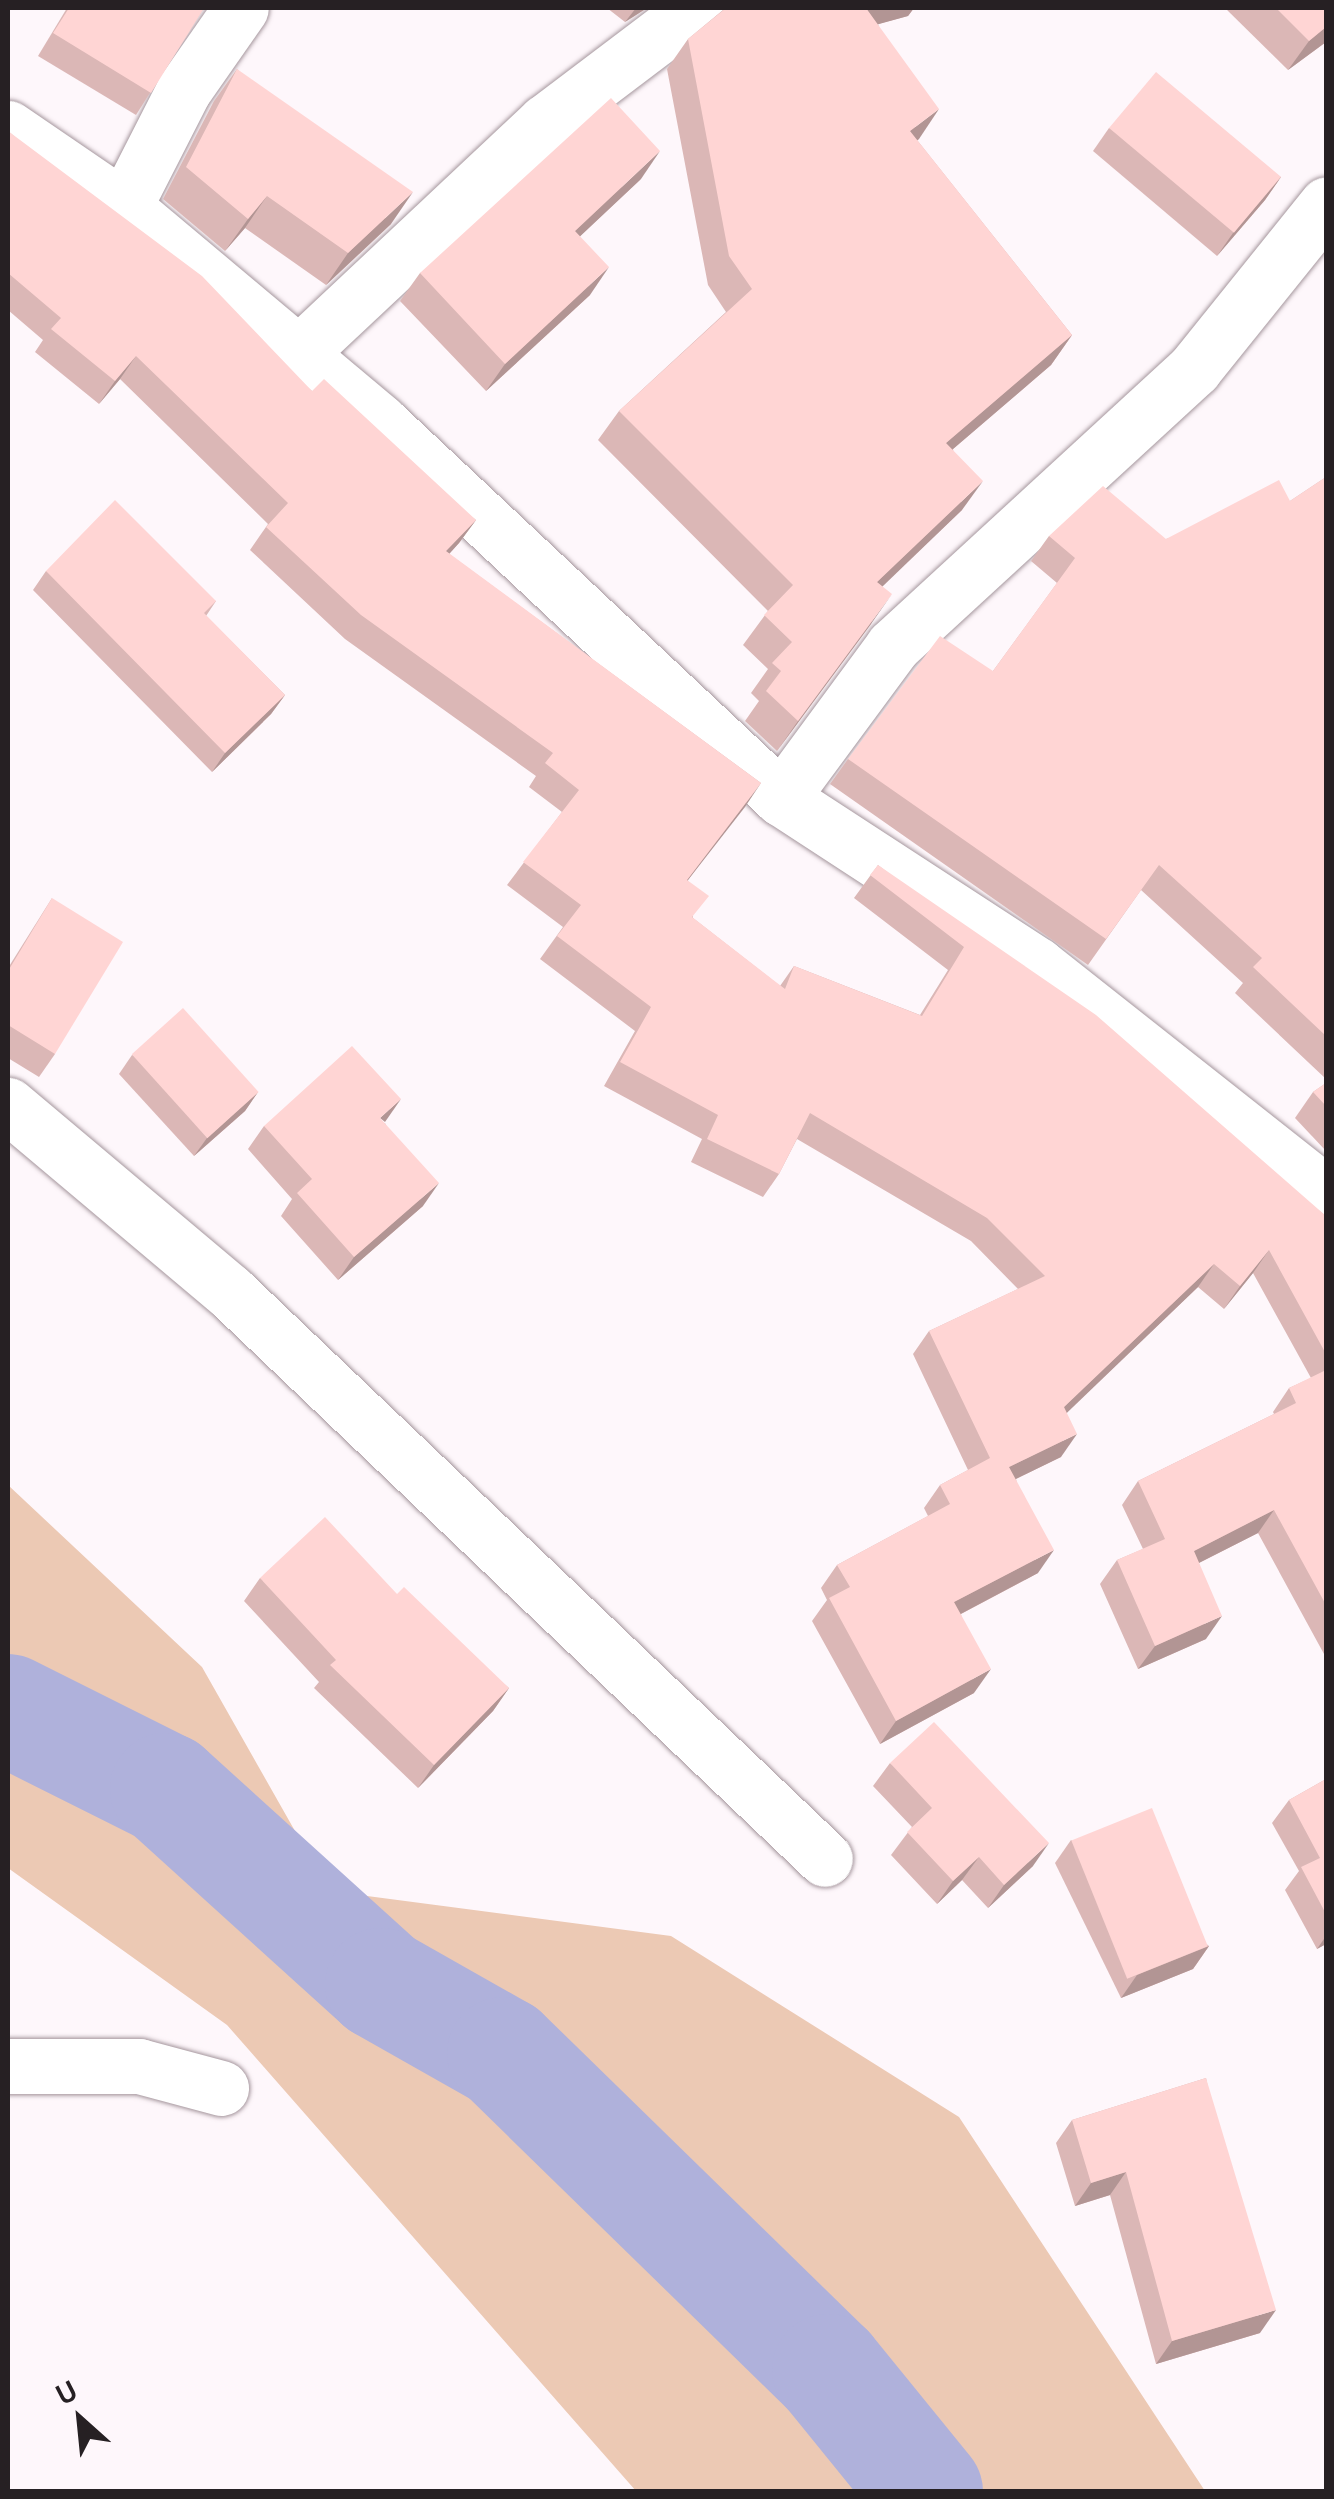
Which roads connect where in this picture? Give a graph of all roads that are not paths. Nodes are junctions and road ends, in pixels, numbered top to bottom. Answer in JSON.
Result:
{"nodes":[{"id":1,"x":241,"y":8,"type":"edge"},
{"id":2,"x":696,"y":8,"type":"edge"},
{"id":3,"x":8,"y":128,"type":"edge"},
{"id":4,"x":1326,"y":205,"type":"edge"},
{"id":5,"x":124,"y":207,"type":"junction"},
{"id":6,"x":298,"y":354,"type":"junction"},
{"id":7,"x":781,"y":798,"type":"junction"},
{"id":8,"x":8,"y":1105,"type":"edge"},
{"id":9,"x":1326,"y":1193,"type":"edge"},
{"id":10,"x":825,"y":1859,"type":"dead end"},
{"id":11,"x":8,"y":2066,"type":"edge"},
{"id":12,"x":221,"y":2088,"type":"dead end"}],
"edges":[{"from":1,"to":5,"type":"street"},
{"from":2,"to":6,"type":"street"},
{"from":3,"to":5,"type":"street"},
{"from":4,"to":7,"type":"street"},
{"from":5,"to":6,"type":"street"},
{"from":6,"to":7,"type":"street"},
{"from":7,"to":9,"type":"street"},
{"from":8,"to":10,"type":"street"},
{"from":11,"to":12,"type":"street"}]}
